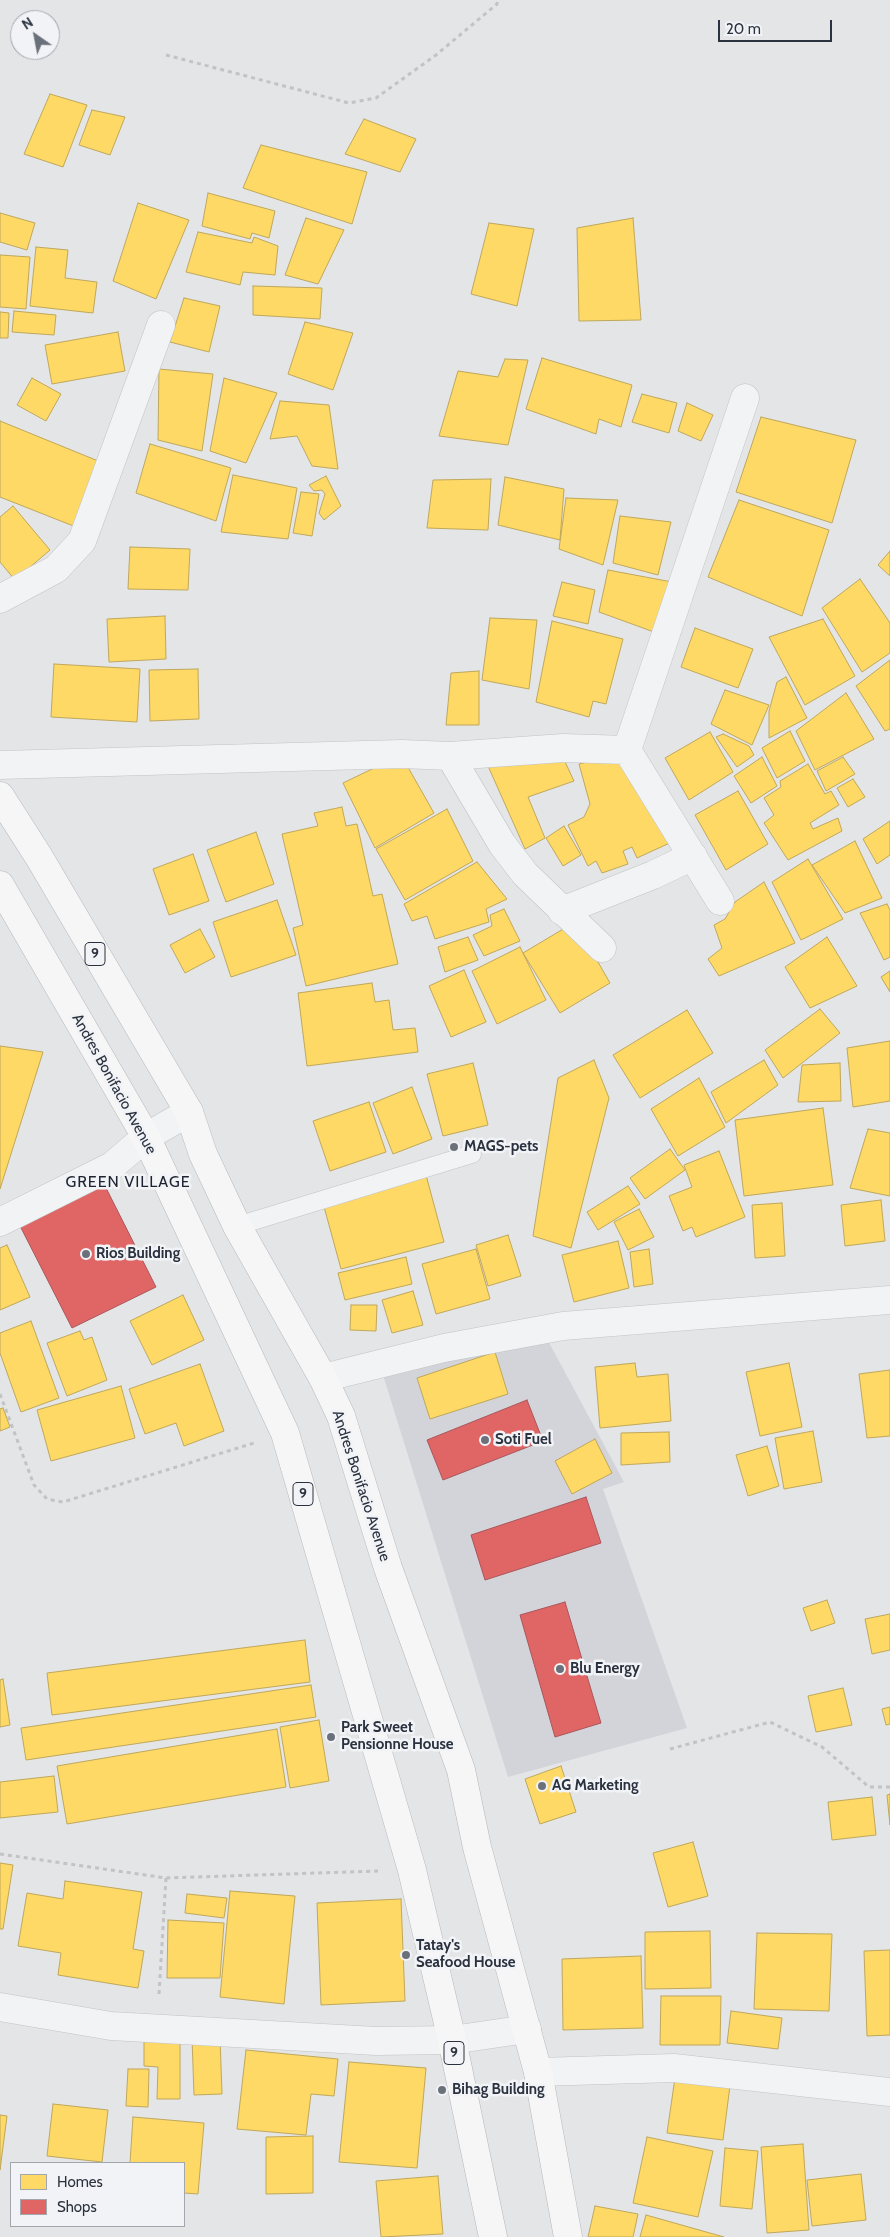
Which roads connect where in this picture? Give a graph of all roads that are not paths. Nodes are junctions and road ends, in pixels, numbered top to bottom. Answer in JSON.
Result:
{"nodes":[{"id":1,"x":161,"y":325,"type":"dead end"},
{"id":2,"x":745,"y":398,"type":"dead end"},
{"id":3,"x":0,"y":599,"type":"edge"},
{"id":4,"x":627,"y":750,"type":"junction"},
{"id":5,"x":450,"y":756,"type":"junction"},
{"id":6,"x":0,"y":765,"type":"edge"},
{"id":7,"x":0,"y":796,"type":"edge"},
{"id":8,"x":693,"y":856,"type":"junction"},
{"id":9,"x":0,"y":885,"type":"edge"},
{"id":10,"x":720,"y":901,"type":"dead end"},
{"id":11,"x":562,"y":911,"type":"junction"},
{"id":12,"x":602,"y":948,"type":"dead end"},
{"id":13,"x":189,"y":1112,"type":"junction"},
{"id":14,"x":146,"y":1137,"type":"junction"},
{"id":15,"x":472,"y":1154,"type":"dead end"},
{"id":16,"x":0,"y":1222,"type":"edge"},
{"id":17,"x":238,"y":1226,"type":"junction"},
{"id":18,"x":890,"y":1300,"type":"edge"},
{"id":19,"x":323,"y":1378,"type":"junction"},
{"id":20,"x":0,"y":2007,"type":"edge"},
{"id":21,"x":527,"y":2029,"type":"junction"},
{"id":22,"x":452,"y":2040,"type":"junction"},
{"id":23,"x":538,"y":2072,"type":"junction"},
{"id":24,"x":890,"y":2092,"type":"edge"},
{"id":25,"x":493,"y":2237,"type":"edge"},
{"id":26,"x":568,"y":2237,"type":"edge"}],
"edges":[{"from":1,"to":3,"type":"street"},
{"from":2,"to":4,"type":"street"},
{"from":4,"to":5,"type":"street"},
{"from":4,"to":8,"type":"street"},
{"from":5,"to":6,"type":"street"},
{"from":5,"to":11,"type":"street"},
{"from":7,"to":13,"type":"highway","name":"Andres Bonifacio Avenue","number":"9"},
{"from":8,"to":10,"type":"street"},
{"from":8,"to":11,"type":"street"},
{"from":9,"to":14,"type":"highway","name":"Andres Bonifacio Avenue","number":"9"},
{"from":11,"to":12,"type":"street"},
{"from":13,"to":14,"type":"street"},
{"from":13,"to":17,"type":"highway","name":"Andres Bonifacio Avenue","number":"9"},
{"from":14,"to":16,"type":"street"},
{"from":14,"to":22,"type":"highway","name":"Andres Bonifacio Avenue","number":"9"},
{"from":15,"to":17,"type":"lane"},
{"from":17,"to":19,"type":"highway","name":"Andres Bonifacio Avenue","number":"9"},
{"from":18,"to":19,"type":"street"},
{"from":19,"to":21,"type":"highway","name":"Andres Bonifacio Avenue","number":"9"},
{"from":20,"to":22,"type":"street"},
{"from":21,"to":22,"type":"street"},
{"from":21,"to":23,"type":"highway","name":"Andres Bonifacio Avenue","number":"9"},
{"from":22,"to":25,"type":"highway","name":"Andres Bonifacio Avenue","number":"9"},
{"from":23,"to":24,"type":"street"},
{"from":23,"to":26,"type":"highway","name":"Andres Bonifacio Avenue","number":"9"}]}
